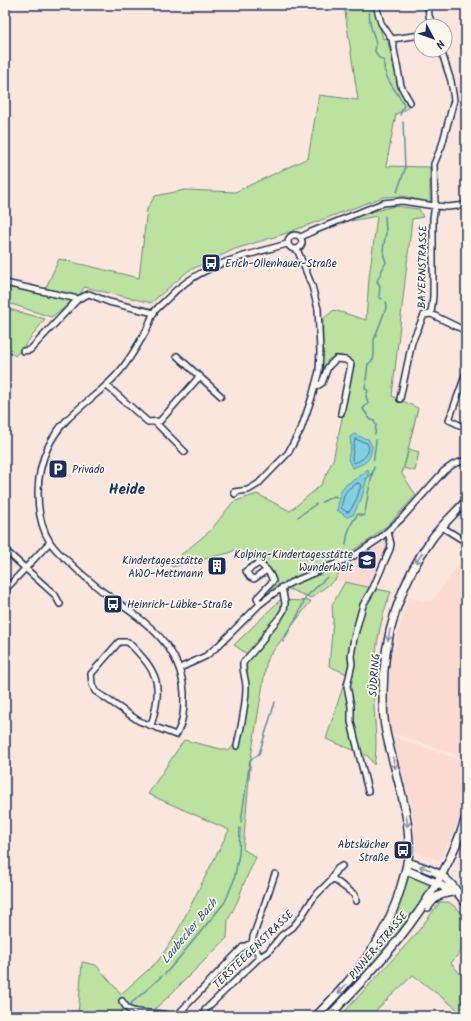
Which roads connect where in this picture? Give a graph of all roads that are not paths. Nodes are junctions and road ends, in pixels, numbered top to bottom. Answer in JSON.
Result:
{"nodes":[{"id":1,"x":376,"y":5,"type":"edge"},
{"id":2,"x":428,"y":5,"type":"edge"},
{"id":3,"x":430,"y":18,"type":"edge"},
{"id":4,"x":413,"y":36,"type":"edge"},
{"id":5,"x":392,"y":39,"type":"junction"},
{"id":6,"x":444,"y":58,"type":"edge"},
{"id":7,"x":410,"y":102,"type":"dead end"},
{"id":8,"x":466,"y":205,"type":"edge"},
{"id":9,"x":435,"y":206,"type":"junction"},
{"id":10,"x":301,"y":237,"type":"junction"},
{"id":11,"x":287,"y":244,"type":"junction"},
{"id":12,"x":297,"y":249,"type":"junction"},
{"id":13,"x":5,"y":283,"type":"edge"},
{"id":14,"x":78,"y":299,"type":"junction"},
{"id":15,"x":154,"y":313,"type":"junction"},
{"id":16,"x":431,"y":314,"type":"junction"},
{"id":17,"x":466,"y":331,"type":"edge"},
{"id":18,"x":23,"y":351,"type":"dead end"},
{"id":19,"x":177,"y":356,"type":"dead end"},
{"id":20,"x":466,"y":373,"type":"edge"},
{"id":21,"x":200,"y":376,"type":"junction"},
{"id":22,"x":106,"y":385,"type":"junction"},
{"id":23,"x":315,"y":386,"type":"junction"},
{"id":24,"x":221,"y":396,"type":"dead end"},
{"id":25,"x":400,"y":400,"type":"dead end"},
{"id":26,"x":341,"y":412,"type":"dead end"},
{"id":27,"x":155,"y":422,"type":"junction"},
{"id":28,"x":466,"y":428,"type":"edge"},
{"id":29,"x":185,"y":452,"type":"dead end"},
{"id":30,"x":466,"y":460,"type":"edge"},
{"id":31,"x":235,"y":494,"type":"dead end"},
{"id":32,"x":466,"y":502,"type":"edge"},
{"id":33,"x":442,"y":527,"type":"junction"},
{"id":34,"x":388,"y":532,"type":"junction"},
{"id":35,"x":50,"y":542,"type":"junction"},
{"id":36,"x":466,"y":542,"type":"edge"},
{"id":37,"x":5,"y":550,"type":"edge"},
{"id":38,"x":25,"y":567,"type":"junction"},
{"id":39,"x":267,"y":570,"type":"dead end"},
{"id":40,"x":282,"y":587,"type":"junction"},
{"id":41,"x":5,"y":590,"type":"edge"},
{"id":42,"x":60,"y":604,"type":"dead end"},
{"id":43,"x":260,"y":604,"type":"junction"},
{"id":44,"x":180,"y":668,"type":"junction"},
{"id":45,"x":151,"y":726,"type":"junction"},
{"id":46,"x":237,"y":746,"type":"dead end"},
{"id":47,"x":368,"y":791,"type":"dead end"},
{"id":48,"x":466,"y":818,"type":"edge"},
{"id":49,"x":342,"y":866,"type":"dead end"},
{"id":50,"x":407,"y":866,"type":"junction"},
{"id":51,"x":275,"y":874,"type":"dead end"},
{"id":52,"x":442,"y":875,"type":"junction"},
{"id":53,"x":332,"y":878,"type":"junction"},
{"id":54,"x":438,"y":883,"type":"junction"},
{"id":55,"x":452,"y":892,"type":"junction"},
{"id":56,"x":460,"y":897,"type":"junction"},
{"id":57,"x":356,"y":901,"type":"dead end"},
{"id":58,"x":466,"y":903,"type":"edge"},
{"id":59,"x":252,"y":943,"type":"junction"},
{"id":60,"x":385,"y":956,"type":"junction"},
{"id":61,"x":260,"y":957,"type":"junction"},
{"id":62,"x":123,"y":1003,"type":"dead end"},
{"id":63,"x":171,"y":1016,"type":"edge"},
{"id":64,"x":178,"y":1016,"type":"edge"},
{"id":65,"x":204,"y":1016,"type":"edge"},
{"id":66,"x":316,"y":1016,"type":"edge"},
{"id":67,"x":330,"y":1016,"type":"edge"}],
"edges":[{"from":1,"to":5,"type":"street"},
{"from":2,"to":3,"type":"street"},
{"from":4,"to":5,"type":"street"},
{"from":5,"to":7,"type":"street"},
{"from":6,"to":9,"type":"street","name":"BAYERNSTRASSE"},
{"from":8,"to":9,"type":"street"},
{"from":9,"to":10,"type":"street"},
{"from":9,"to":16,"type":"street","name":"BAYERNSTRASSE"},
{"from":10,"to":11,"type":"street"},
{"from":10,"to":12,"type":"street"},
{"from":11,"to":12,"type":"street"},
{"from":11,"to":15,"type":"street"},
{"from":12,"to":23,"type":"street"},
{"from":13,"to":14,"type":"street"},
{"from":14,"to":15,"type":"street"},
{"from":14,"to":18,"type":"street"},
{"from":15,"to":22,"type":"street"},
{"from":16,"to":17,"type":"street","name":"BAYERNSTRASSE"},
{"from":16,"to":25,"type":"street"},
{"from":19,"to":21,"type":"street"},
{"from":20,"to":28,"type":"street"},
{"from":21,"to":24,"type":"street"},
{"from":21,"to":27,"type":"street"},
{"from":22,"to":27,"type":"street"},
{"from":22,"to":35,"type":"street"},
{"from":23,"to":26,"type":"street"},
{"from":23,"to":31,"type":"street"},
{"from":27,"to":29,"type":"street"},
{"from":30,"to":34,"type":"street"},
{"from":32,"to":33,"type":"street","name":"SÜDRING"},
{"from":33,"to":36,"type":"street"},
{"from":33,"to":50,"type":"street","name":"SÜDRING","one_way":true},
{"from":34,"to":40,"type":"street"},
{"from":34,"to":47,"type":"street"},
{"from":35,"to":38,"type":"street"},
{"from":35,"to":44,"type":"street"},
{"from":37,"to":38,"type":"street"},
{"from":38,"to":41,"type":"street"},
{"from":38,"to":42,"type":"street"},
{"from":39,"to":43,"type":"street"},
{"from":40,"to":43,"type":"street"},
{"from":40,"to":46,"type":"street"},
{"from":43,"to":44,"type":"street"},
{"from":44,"to":45,"type":"street"},
{"from":45,"to":45,"type":"street"},
{"from":48,"to":52,"type":"street","name":"PINNER STRASSE"},
{"from":49,"to":53,"type":"street","name":"TERSTEEGENSTRASSE"},
{"from":52,"to":50,"type":"street","one_way":true},
{"from":50,"to":54,"type":"street"},
{"from":50,"to":66,"type":"street","name":"SÜDRING","one_way":true},
{"from":51,"to":59,"type":"street"},
{"from":52,"to":54,"type":"street","name":"PINNER STRASSE"},
{"from":52,"to":56,"type":"street"},
{"from":53,"to":57,"type":"street"},
{"from":53,"to":61,"type":"street","name":"TERSTEEGENSTRASSE"},
{"from":54,"to":55,"type":"street"},
{"from":54,"to":60,"type":"street","name":"PINNER STRASSE"},
{"from":55,"to":56,"type":"street"},
{"from":55,"to":60,"type":"street"},
{"from":56,"to":58,"type":"street"},
{"from":59,"to":61,"type":"street"},
{"from":59,"to":64,"type":"street"},
{"from":60,"to":67,"type":"street","name":"PINNER STRASSE"},
{"from":61,"to":65,"type":"street","name":"TERSTEEGENSTRASSE"},
{"from":62,"to":63,"type":"street"}]}
